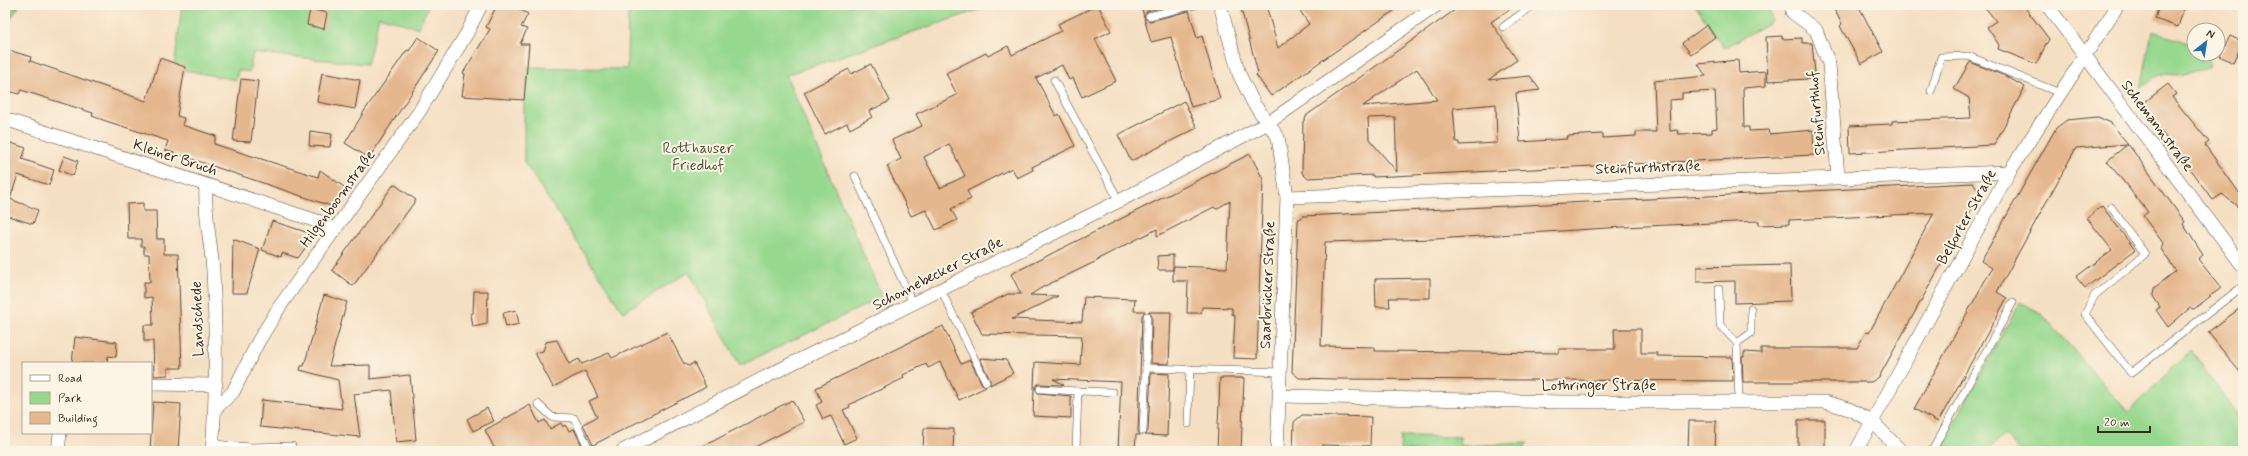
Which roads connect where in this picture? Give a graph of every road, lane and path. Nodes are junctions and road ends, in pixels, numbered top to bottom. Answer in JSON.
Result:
{"nodes":[{"id":1,"x":481,"y":5,"type":"edge"},
{"id":2,"x":1195,"y":5,"type":"edge"},
{"id":3,"x":1220,"y":5,"type":"edge"},
{"id":4,"x":1437,"y":5,"type":"edge"},
{"id":5,"x":1533,"y":5,"type":"edge"},
{"id":6,"x":2047,"y":5,"type":"edge"},
{"id":7,"x":2118,"y":5,"type":"edge"},
{"id":8,"x":1792,"y":12,"type":"dead end"},
{"id":9,"x":1149,"y":16,"type":"dead end"},
{"id":10,"x":1503,"y":26,"type":"dead end"},
{"id":11,"x":2084,"y":56,"type":"junction"},
{"id":12,"x":1054,"y":80,"type":"dead end"},
{"id":13,"x":1931,"y":91,"type":"dead end"},
{"id":14,"x":2060,"y":93,"type":"junction"},
{"id":15,"x":5,"y":118,"type":"edge"},
{"id":16,"x":1268,"y":123,"type":"junction"},
{"id":17,"x":2009,"y":172,"type":"junction"},
{"id":18,"x":854,"y":176,"type":"dead end"},
{"id":19,"x":1838,"y":177,"type":"junction"},
{"id":20,"x":206,"y":186,"type":"junction"},
{"id":21,"x":1287,"y":197,"type":"junction"},
{"id":22,"x":1119,"y":201,"type":"junction"},
{"id":23,"x":2111,"y":207,"type":"dead end"},
{"id":24,"x":335,"y":230,"type":"junction"},
{"id":25,"x":2243,"y":266,"type":"edge"},
{"id":26,"x":2243,"y":286,"type":"edge"},
{"id":27,"x":1719,"y":289,"type":"dead end"},
{"id":28,"x":941,"y":290,"type":"junction"},
{"id":29,"x":2013,"y":302,"type":"dead end"},
{"id":30,"x":913,"y":304,"type":"junction"},
{"id":31,"x":1751,"y":309,"type":"dead end"},
{"id":32,"x":1146,"y":316,"type":"dead end"},
{"id":33,"x":1737,"y":343,"type":"junction"},
{"id":34,"x":1146,"y":368,"type":"junction"},
{"id":35,"x":1190,"y":369,"type":"junction"},
{"id":36,"x":1282,"y":372,"type":"junction"},
{"id":37,"x":986,"y":382,"type":"dead end"},
{"id":38,"x":152,"y":384,"type":"edge"},
{"id":39,"x":216,"y":385,"type":"junction"},
{"id":40,"x":1040,"y":389,"type":"dead end"},
{"id":41,"x":1078,"y":391,"type":"junction"},
{"id":42,"x":1113,"y":392,"type":"dead end"},
{"id":43,"x":1281,"y":396,"type":"junction"},
{"id":44,"x":1738,"y":403,"type":"junction"},
{"id":45,"x":538,"y":404,"type":"dead end"},
{"id":46,"x":216,"y":407,"type":"junction"},
{"id":47,"x":1872,"y":421,"type":"junction"},
{"id":48,"x":1188,"y":424,"type":"dead end"},
{"id":49,"x":1143,"y":431,"type":"dead end"},
{"id":50,"x":60,"y":434,"type":"edge"},
{"id":51,"x":292,"y":446,"type":"dead end"},
{"id":52,"x":212,"y":448,"type":"edge"},
{"id":53,"x":58,"y":451,"type":"edge"},
{"id":54,"x":590,"y":451,"type":"edge"},
{"id":55,"x":622,"y":451,"type":"edge"},
{"id":56,"x":1076,"y":451,"type":"edge"},
{"id":57,"x":1277,"y":451,"type":"edge"},
{"id":58,"x":1856,"y":451,"type":"edge"},
{"id":59,"x":1901,"y":451,"type":"edge"},
{"id":60,"x":1932,"y":451,"type":"edge"}],
"edges":[{"from":1,"to":24,"type":"street","name":"Hilgenboomstraße"},
{"from":2,"to":9,"type":"lane"},
{"from":3,"to":16,"type":"street"},
{"from":4,"to":16,"type":"street","name":"Schonnebecker Straße"},
{"from":5,"to":10,"type":"lane"},
{"from":6,"to":11,"type":"street","name":"Schemannstraße"},
{"from":7,"to":11,"type":"street","name":"Belforter Straße"},
{"from":8,"to":19,"type":"street","name":"Steinfurthhof"},
{"from":11,"to":14,"type":"street","name":"Belforter Straße"},
{"from":11,"to":25,"type":"street","name":"Schemannstraße"},
{"from":12,"to":22,"type":"lane"},
{"from":13,"to":14,"type":"lane"},
{"from":14,"to":17,"type":"street","name":"Belforter Straße"},
{"from":15,"to":20,"type":"street","name":"Kleiner Bruch"},
{"from":16,"to":21,"type":"street","name":"Saarbrücker Straße"},
{"from":16,"to":22,"type":"street","name":"Schonnebecker Straße"},
{"from":17,"to":19,"type":"street","name":"Steinfurthstraße"},
{"from":17,"to":47,"type":"street","name":"Belforter Straße"},
{"from":18,"to":30,"type":"lane"},
{"from":19,"to":21,"type":"street","name":"Steinfurthstraße"},
{"from":20,"to":24,"type":"street","name":"Kleiner Bruch"},
{"from":20,"to":39,"type":"street","name":"Landschede"},
{"from":21,"to":36,"type":"street","name":"Saarbrücker Straße"},
{"from":22,"to":28,"type":"street","name":"Schonnebecker Straße"},
{"from":23,"to":26,"type":"lane"},
{"from":24,"to":46,"type":"street","name":"Hilgenboomstraße"},
{"from":27,"to":33,"type":"lane"},
{"from":28,"to":30,"type":"street","name":"Schonnebecker Straße"},
{"from":28,"to":37,"type":"lane"},
{"from":29,"to":60,"type":"lane"},
{"from":30,"to":55,"type":"street","name":"Schonnebecker Straße"},
{"from":31,"to":33,"type":"lane"},
{"from":32,"to":34,"type":"lane"},
{"from":33,"to":44,"type":"lane"},
{"from":34,"to":35,"type":"lane"},
{"from":34,"to":49,"type":"lane"},
{"from":35,"to":36,"type":"lane"},
{"from":35,"to":48,"type":"lane"},
{"from":36,"to":43,"type":"street","name":"Saarbrücker Straße"},
{"from":38,"to":39,"type":"street"},
{"from":39,"to":46,"type":"street","name":"Landschede"},
{"from":40,"to":41,"type":"lane"},
{"from":41,"to":42,"type":"lane"},
{"from":41,"to":56,"type":"lane"},
{"from":43,"to":44,"type":"street","name":"Lothringer Straße"},
{"from":43,"to":57,"type":"street","name":"Saarbrücker Straße"},
{"from":44,"to":47,"type":"street","name":"Lothringer Straße"},
{"from":45,"to":54,"type":"lane"},
{"from":46,"to":52,"type":"street","name":"Landschede"},
{"from":47,"to":58,"type":"street","name":"Belforter Straße"},
{"from":47,"to":59,"type":"street","name":"Lothringer Straße"},
{"from":50,"to":53,"type":"street"},
{"from":51,"to":52,"type":"lane"}]}
